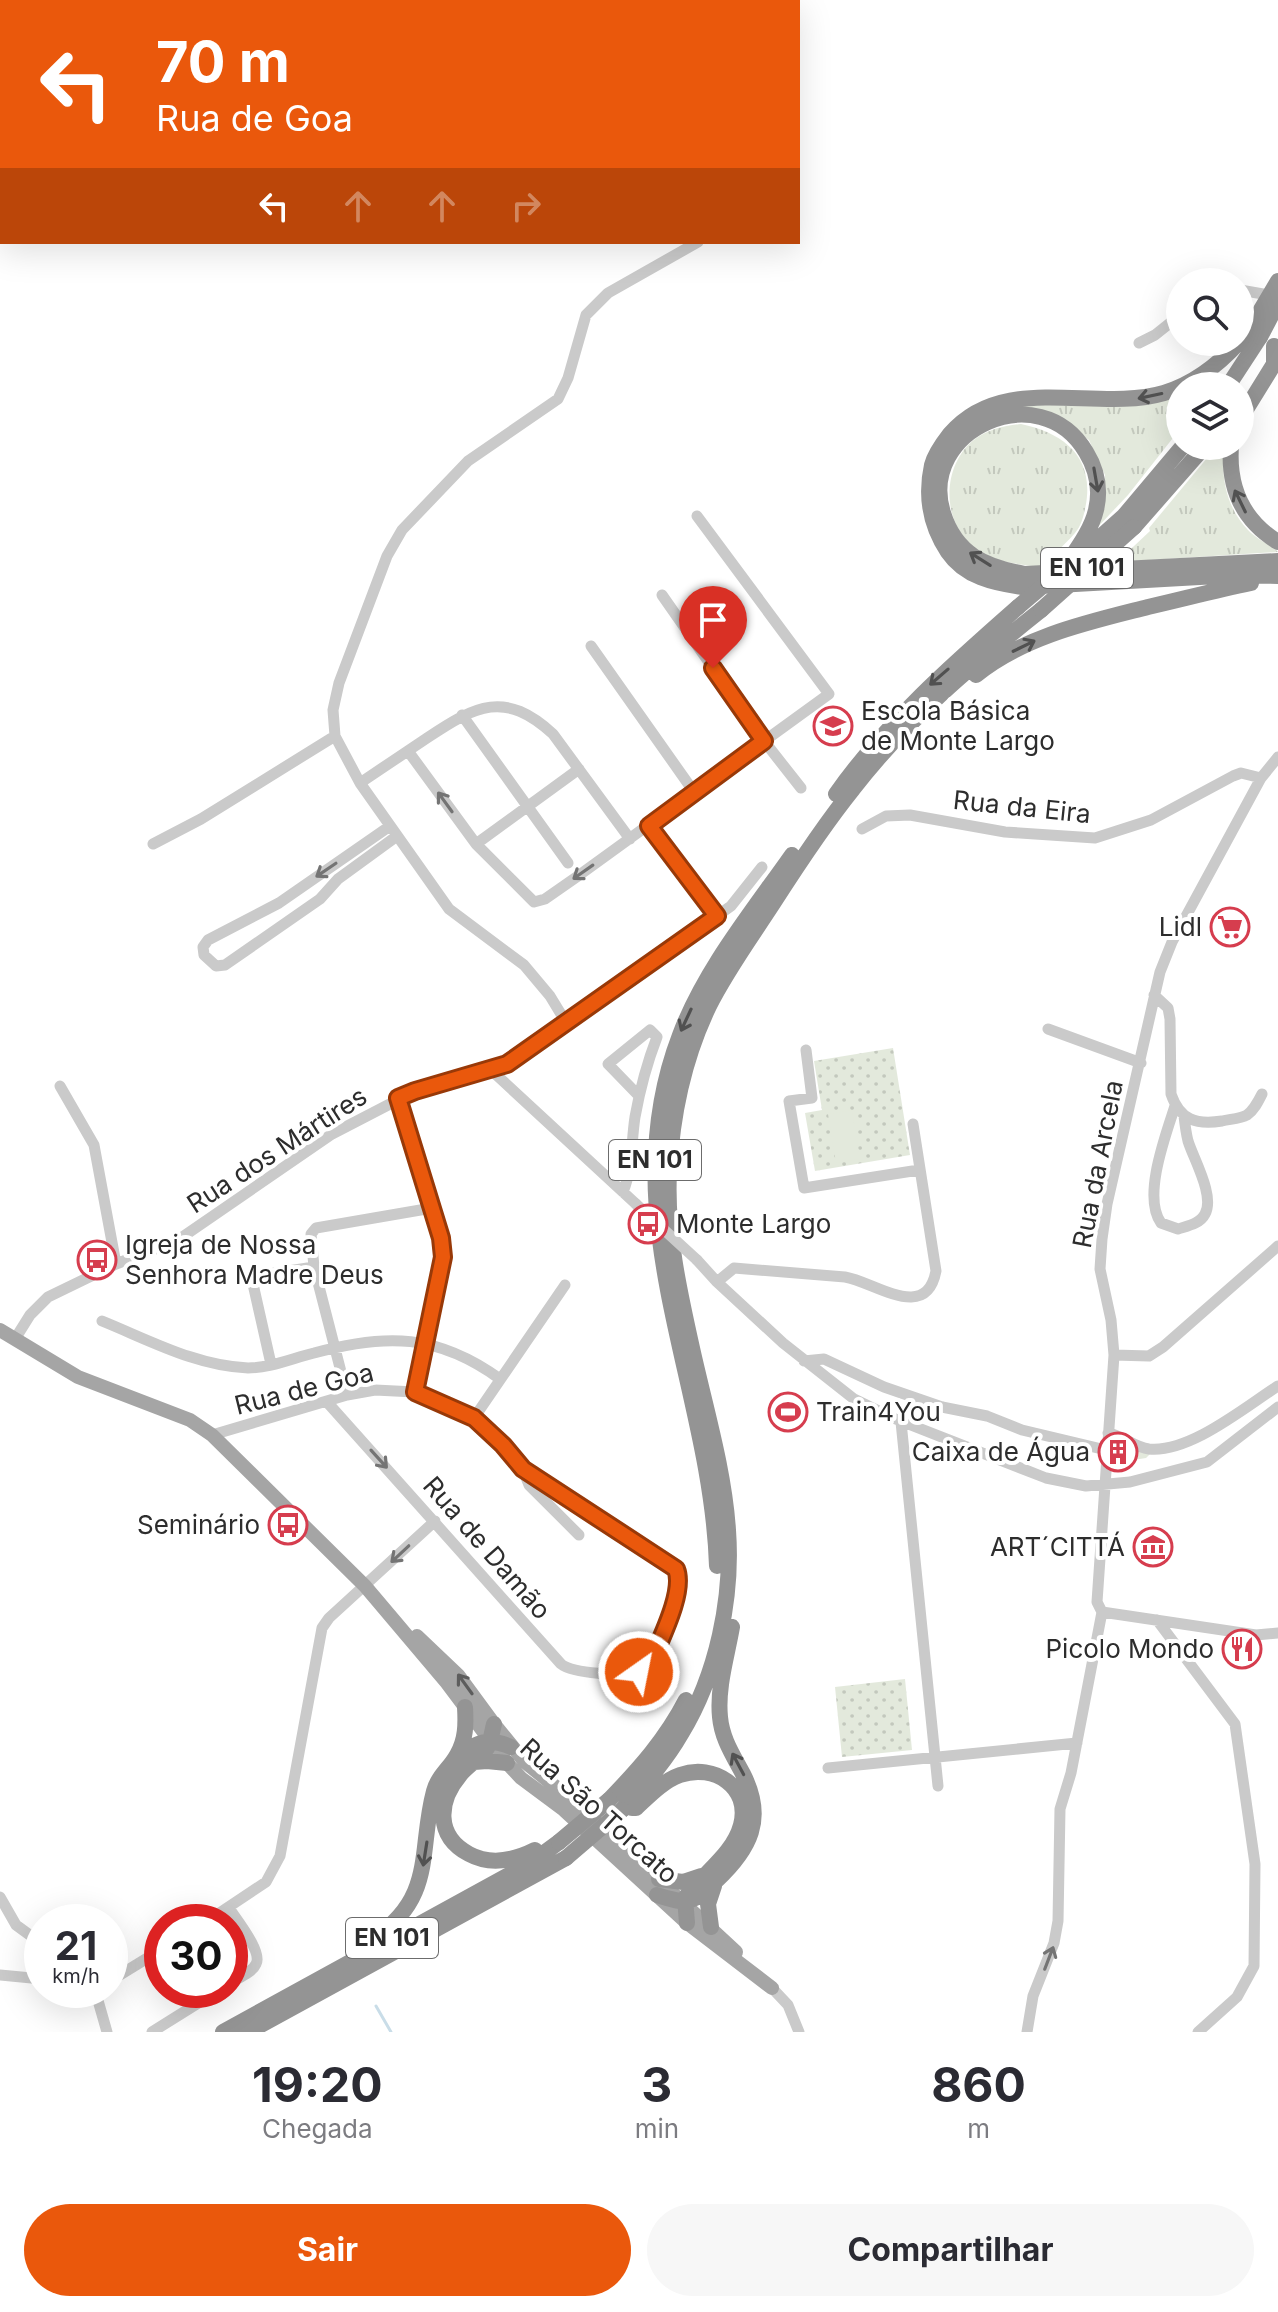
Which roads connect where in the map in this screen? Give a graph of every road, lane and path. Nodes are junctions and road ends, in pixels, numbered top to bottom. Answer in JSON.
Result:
{"nodes":[{"id":1,"x":694,"y":244,"type":"edge"},
{"id":2,"x":1278,"y":281,"type":"edge"},
{"id":3,"x":1254,"y":292,"type":"edge"},
{"id":4,"x":1278,"y":305,"type":"edge"},
{"id":5,"x":1166,"y":326,"type":"edge"},
{"id":6,"x":1256,"y":340,"type":"edge"},
{"id":7,"x":1139,"y":343,"type":"dead end"},
{"id":8,"x":1237,"y":372,"type":"edge"},
{"id":9,"x":1247,"y":372,"type":"edge"},
{"id":10,"x":1254,"y":396,"type":"edge"},
{"id":11,"x":1171,"y":460,"type":"edge"},
{"id":12,"x":1193,"y":460,"type":"edge"},
{"id":13,"x":1230,"y":460,"type":"edge"},
{"id":14,"x":697,"y":516,"type":"dead end"},
{"id":15,"x":1091,"y":539,"type":"junction"},
{"id":16,"x":1278,"y":542,"type":"edge"},
{"id":17,"x":1278,"y":561,"type":"edge"},
{"id":18,"x":1278,"y":577,"type":"edge"},
{"id":19,"x":662,"y":595,"type":"dead end"},
{"id":20,"x":591,"y":646,"type":"dead end"},
{"id":21,"x":935,"y":699,"type":"junction"},
{"id":22,"x":462,"y":715,"type":"junction"},
{"id":23,"x":335,"y":736,"type":"junction"},
{"id":24,"x":764,"y":741,"type":"junction"},
{"id":25,"x":408,"y":751,"type":"junction"},
{"id":26,"x":1278,"y":757,"type":"edge"},
{"id":27,"x":579,"y":769,"type":"junction"},
{"id":28,"x":1261,"y":778,"type":"junction"},
{"id":29,"x":360,"y":783,"type":"junction"},
{"id":30,"x":801,"y":788,"type":"dead end"},
{"id":31,"x":694,"y":792,"type":"junction"},
{"id":32,"x":527,"y":806,"type":"junction"},
{"id":33,"x":649,"y":826,"type":"junction"},
{"id":34,"x":862,"y":829,"type":"dead end"},
{"id":35,"x":394,"y":831,"type":"junction"},
{"id":36,"x":630,"y":839,"type":"junction"},
{"id":37,"x":153,"y":844,"type":"dead end"},
{"id":38,"x":476,"y":844,"type":"junction"},
{"id":39,"x":568,"y":863,"type":"dead end"},
{"id":40,"x":762,"y":867,"type":"dead end"},
{"id":41,"x":717,"y":916,"type":"junction"},
{"id":42,"x":1154,"y":995,"type":"junction"},
{"id":43,"x":567,"y":1024,"type":"junction"},
{"id":44,"x":1048,"y":1029,"type":"dead end"},
{"id":45,"x":806,"y":1050,"type":"dead end"},
{"id":46,"x":1141,"y":1063,"type":"junction"},
{"id":47,"x":490,"y":1069,"type":"junction"},
{"id":48,"x":60,"y":1086,"type":"dead end"},
{"id":49,"x":1262,"y":1094,"type":"dead end"},
{"id":50,"x":639,"y":1096,"type":"junction"},
{"id":51,"x":398,"y":1098,"type":"junction"},
{"id":52,"x":1175,"y":1106,"type":"junction"},
{"id":53,"x":1184,"y":1116,"type":"junction"},
{"id":54,"x":913,"y":1124,"type":"dead end"},
{"id":55,"x":919,"y":1170,"type":"junction"},
{"id":56,"x":623,"y":1192,"type":"junction"},
{"id":57,"x":432,"y":1208,"type":"junction"},
{"id":58,"x":1278,"y":1246,"type":"edge"},
{"id":59,"x":116,"y":1264,"type":"junction"},
{"id":60,"x":314,"y":1267,"type":"junction"},
{"id":61,"x":717,"y":1282,"type":"junction"},
{"id":62,"x":565,"y":1285,"type":"dead end"},
{"id":63,"x":102,"y":1321,"type":"dead end"},
{"id":64,"x":0,"y":1330,"type":"edge"},
{"id":65,"x":15,"y":1339,"type":"junction"},
{"id":66,"x":425,"y":1342,"type":"junction"},
{"id":67,"x":335,"y":1347,"type":"junction"},
{"id":68,"x":1114,"y":1355,"type":"junction"},
{"id":69,"x":804,"y":1361,"type":"junction"},
{"id":70,"x":271,"y":1364,"type":"junction"},
{"id":71,"x":500,"y":1379,"type":"junction"},
{"id":72,"x":1278,"y":1386,"type":"edge"},
{"id":73,"x":415,"y":1392,"type":"junction"},
{"id":74,"x":347,"y":1395,"type":"junction"},
{"id":75,"x":327,"y":1402,"type":"junction"},
{"id":76,"x":1278,"y":1407,"type":"edge"},
{"id":77,"x":474,"y":1418,"type":"junction"},
{"id":78,"x":901,"y":1422,"type":"junction"},
{"id":79,"x":1108,"y":1433,"type":"junction"},
{"id":80,"x":212,"y":1435,"type":"junction"},
{"id":81,"x":1106,"y":1450,"type":"junction"},
{"id":82,"x":523,"y":1469,"type":"junction"},
{"id":83,"x":1105,"y":1484,"type":"junction"},
{"id":84,"x":723,"y":1489,"type":"junction"},
{"id":85,"x":435,"y":1521,"type":"junction"},
{"id":86,"x":579,"y":1535,"type":"dead end"},
{"id":87,"x":365,"y":1586,"type":"junction"},
{"id":88,"x":386,"y":1610,"type":"junction"},
{"id":89,"x":1102,"y":1612,"type":"junction"},
{"id":90,"x":1157,"y":1620,"type":"junction"},
{"id":91,"x":1278,"y":1633,"type":"edge"},
{"id":92,"x":639,"y":1672,"type":"joint"},
{"id":93,"x":465,"y":1707,"type":"junction"},
{"id":94,"x":492,"y":1732,"type":"junction"},
{"id":95,"x":1077,"y":1743,"type":"junction"},
{"id":96,"x":509,"y":1755,"type":"junction"},
{"id":97,"x":457,"y":1756,"type":"junction"},
{"id":98,"x":936,"y":1757,"type":"junction"},
{"id":99,"x":474,"y":1762,"type":"junction"},
{"id":100,"x":828,"y":1768,"type":"dead end"},
{"id":101,"x":938,"y":1786,"type":"dead end"},
{"id":102,"x":616,"y":1805,"type":"junction"},
{"id":103,"x":562,"y":1850,"type":"junction"},
{"id":104,"x":708,"y":1879,"type":"junction"},
{"id":105,"x":658,"y":1887,"type":"junction"},
{"id":106,"x":0,"y":1897,"type":"edge"},
{"id":107,"x":684,"y":1903,"type":"junction"},
{"id":108,"x":235,"y":1904,"type":"edge"},
{"id":109,"x":687,"y":1923,"type":"junction"},
{"id":110,"x":711,"y":1927,"type":"junction"},
{"id":111,"x":24,"y":1931,"type":"edge"},
{"id":112,"x":248,"y":1938,"type":"edge"},
{"id":113,"x":354,"y":1959,"type":"junction"},
{"id":114,"x":248,"y":1972,"type":"edge"},
{"id":115,"x":0,"y":1975,"type":"edge"},
{"id":116,"x":24,"y":1977,"type":"edge"},
{"id":117,"x":772,"y":1988,"type":"junction"},
{"id":118,"x":100,"y":2008,"type":"edge"},
{"id":119,"x":190,"y":2008,"type":"edge"},
{"id":120,"x":107,"y":2032,"type":"edge"},
{"id":121,"x":152,"y":2032,"type":"edge"},
{"id":122,"x":223,"y":2032,"type":"edge"},
{"id":123,"x":248,"y":2032,"type":"edge"},
{"id":124,"x":799,"y":2032,"type":"edge"},
{"id":125,"x":1027,"y":2032,"type":"edge"},
{"id":126,"x":1198,"y":2032,"type":"edge"}],
"edges":[{"from":1,"to":23,"type":"street"},
{"from":2,"to":6,"type":"highway","bridge":true},
{"from":3,"to":4,"type":"street"},
{"from":4,"to":6,"type":"highway","bridge":true},
{"from":5,"to":7,"type":"street"},
{"from":6,"to":8,"type":"highway"},
{"from":6,"to":9,"type":"highway"},
{"from":6,"to":10,"type":"highway"},
{"from":6,"to":18,"type":"highway","one_way":true},
{"from":11,"to":15,"type":"highway"},
{"from":12,"to":21,"type":"highway","number":"EN 101","bridge":true},
{"from":16,"to":13,"type":"highway","one_way":true},
{"from":14,"to":24,"type":"street"},
{"from":17,"to":15,"type":"highway","one_way":true},
{"from":15,"to":102,"type":"highway","number":"EN 101","one_way":true,"bridge":true},
{"from":21,"to":18,"type":"highway","one_way":true},
{"from":19,"to":24,"type":"street"},
{"from":20,"to":31,"type":"street"},
{"from":21,"to":84,"type":"highway","number":"EN 101"},
{"from":22,"to":25,"type":"street"},
{"from":22,"to":27,"type":"street"},
{"from":22,"to":32,"type":"street"},
{"from":23,"to":29,"type":"street"},
{"from":23,"to":37,"type":"street"},
{"from":24,"to":30,"type":"street"},
{"from":24,"to":31,"type":"street"},
{"from":25,"to":29,"type":"street"},
{"from":38,"to":25,"type":"street","one_way":true},
{"from":26,"to":28,"type":"street","name":"Rua da Arcela"},
{"from":27,"to":32,"type":"street"},
{"from":27,"to":36,"type":"street"},
{"from":28,"to":34,"type":"street","name":"Rua da Eira"},
{"from":28,"to":42,"type":"street","name":"Rua da Arcela"},
{"from":29,"to":35,"type":"street"},
{"from":31,"to":33,"type":"street"},
{"from":32,"to":38,"type":"street"},
{"from":32,"to":39,"type":"street"},
{"from":33,"to":36,"type":"street"},
{"from":33,"to":41,"type":"street"},
{"from":35,"to":35,"type":"street","one_way":true},
{"from":35,"to":43,"type":"street"},
{"from":36,"to":38,"type":"street","one_way":true},
{"from":40,"to":41,"type":"street","name":"Rua dos Mártires"},
{"from":41,"to":43,"type":"street","name":"Rua dos Mártires"},
{"from":42,"to":46,"type":"street","name":"Rua da Arcela"},
{"from":42,"to":52,"type":"street"},
{"from":43,"to":47,"type":"street","name":"Rua dos Mártires"},
{"from":44,"to":46,"type":"street"},
{"from":45,"to":55,"type":"street"},
{"from":46,"to":68,"type":"street","name":"Rua da Arcela"},
{"from":47,"to":51,"type":"street","name":"Rua dos Mártires"},
{"from":47,"to":56,"type":"street"},
{"from":48,"to":59,"type":"street"},
{"from":49,"to":53,"type":"street"},
{"from":50,"to":50,"type":"street"},
{"from":50,"to":56,"type":"street"},
{"from":51,"to":57,"type":"street"},
{"from":51,"to":59,"type":"street","name":"Rua dos Mártires"},
{"from":52,"to":53,"type":"street"},
{"from":52,"to":53,"type":"street"},
{"from":54,"to":55,"type":"street"},
{"from":55,"to":61,"type":"street"},
{"from":56,"to":61,"type":"street","bridge":true},
{"from":57,"to":60,"type":"street"},
{"from":57,"to":66,"type":"street"},
{"from":58,"to":68,"type":"street"},
{"from":59,"to":65,"type":"street","name":"Rua dos Mártires"},
{"from":60,"to":67,"type":"street"},
{"from":60,"to":70,"type":"street"},
{"from":61,"to":69,"type":"street"},
{"from":62,"to":71,"type":"street"},
{"from":63,"to":70,"type":"street"},
{"from":64,"to":65,"type":"main road","name":"Rua São Torcato"},
{"from":65,"to":80,"type":"main road","name":"Rua São Torcato"},
{"from":66,"to":67,"type":"street"},
{"from":66,"to":71,"type":"street"},
{"from":66,"to":73,"type":"street"},
{"from":67,"to":70,"type":"street"},
{"from":67,"to":74,"type":"street"},
{"from":68,"to":79,"type":"street","name":"Rua da Arcela"},
{"from":69,"to":78,"type":"street"},
{"from":69,"to":81,"type":"street"},
{"from":71,"to":77,"type":"street"},
{"from":72,"to":79,"type":"street"},
{"from":73,"to":74,"type":"street","name":"Rua de Goa"},
{"from":73,"to":77,"type":"street","name":"Rua de Goa"},
{"from":74,"to":75,"type":"street","name":"Rua de Goa"},
{"from":75,"to":80,"type":"street","name":"Rua de Goa"},
{"from":75,"to":85,"type":"street","name":"Rua de Damão","one_way":true},
{"from":76,"to":83,"type":"street"},
{"from":77,"to":82,"type":"street","name":"Rua de Goa"},
{"from":78,"to":83,"type":"street"},
{"from":78,"to":98,"type":"street"},
{"from":79,"to":81,"type":"street","name":"Rua da Arcela"},
{"from":80,"to":87,"type":"main road","name":"Rua São Torcato"},
{"from":81,"to":83,"type":"street","name":"Rua da Arcela"},
{"from":82,"to":86,"type":"street","name":"Rua de Goa"},
{"from":82,"to":92,"type":"street","name":"Rua de Goa"},
{"from":83,"to":89,"type":"street","name":"Rua da Arcela"},
{"from":84,"to":102,"type":"highway","number":"EN 101"},
{"from":104,"to":84,"type":"highway","one_way":true},
{"from":85,"to":87,"type":"street","one_way":true},
{"from":85,"to":92,"type":"street","name":"Rua de Damão"},
{"from":87,"to":88,"type":"main road","name":"Rua São Torcato"},
{"from":87,"to":108,"type":"street"},
{"from":88,"to":93,"type":"main road","name":"Rua São Torcato"},
{"from":94,"to":88,"type":"main road","name":"Rua São Torcato","one_way":true},
{"from":89,"to":90,"type":"street"},
{"from":89,"to":95,"type":"street","name":"Rua da Arcela"},
{"from":90,"to":91,"type":"street"},
{"from":90,"to":126,"type":"street"},
{"from":93,"to":94,"type":"main road","name":"Rua São Torcato"},
{"from":93,"to":97,"type":"highway"},
{"from":94,"to":96,"type":"highway"},
{"from":94,"to":97,"type":"highway"},
{"from":94,"to":99,"type":"highway"},
{"from":95,"to":98,"type":"street"},
{"from":125,"to":95,"type":"street","name":"Rua da Arcela","one_way":true},
{"from":96,"to":99,"type":"highway"},
{"from":96,"to":105,"type":"main road","name":"Rua São Torcato"},
{"from":97,"to":113,"type":"highway","one_way":true},
{"from":98,"to":100,"type":"street"},
{"from":98,"to":101,"type":"street"},
{"from":99,"to":103,"type":"highway"},
{"from":102,"to":103,"type":"highway","number":"EN 101","bridge":true},
{"from":102,"to":104,"type":"highway"},
{"from":103,"to":113,"type":"highway","number":"EN 101"},
{"from":103,"to":123,"type":"highway","number":"EN 101"},
{"from":104,"to":105,"type":"highway"},
{"from":104,"to":107,"type":"highway"},
{"from":104,"to":110,"type":"highway"},
{"from":105,"to":107,"type":"highway"},
{"from":105,"to":109,"type":"main road","name":"Rua São Torcato"},
{"from":106,"to":111,"type":"street"},
{"from":107,"to":109,"type":"highway"},
{"from":107,"to":110,"type":"main road","name":"Rua São Torcato"},
{"from":109,"to":117,"type":"main road","name":"Rua São Torcato"},
{"from":110,"to":117,"type":"main road","name":"Rua São Torcato"},
{"from":112,"to":114,"type":"street"},
{"from":113,"to":122,"type":"highway","number":"EN 101"},
{"from":115,"to":116,"type":"street"},
{"from":117,"to":124,"type":"street","name":"Rua São Torcato"},
{"from":118,"to":120,"type":"street"},
{"from":119,"to":121,"type":"street"}]}
